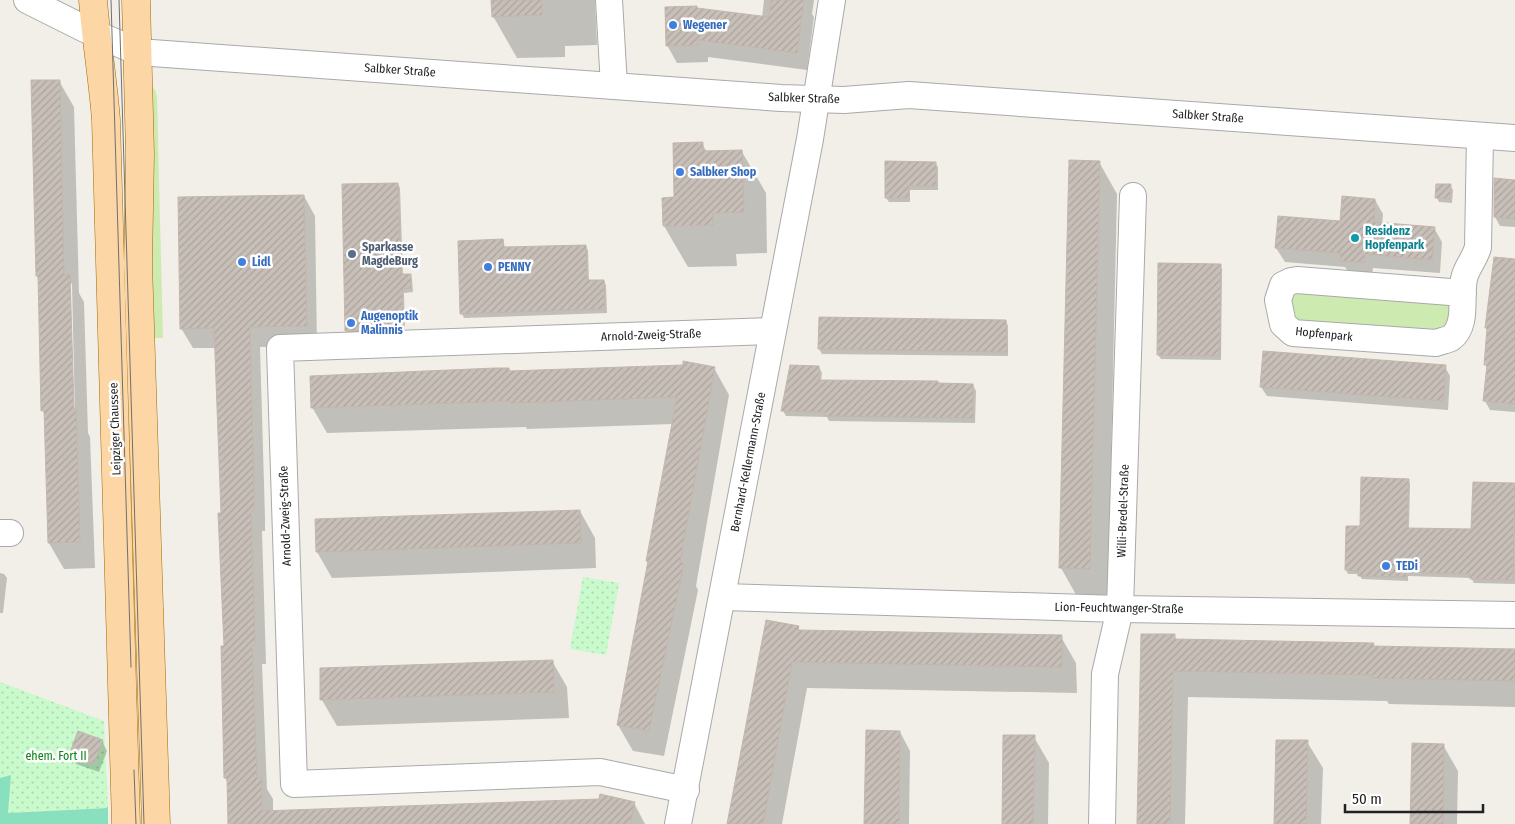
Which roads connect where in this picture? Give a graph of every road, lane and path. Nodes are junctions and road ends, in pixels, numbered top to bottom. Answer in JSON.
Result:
{"nodes":[{"id":1,"x":27,"y":0,"type":"edge"},
{"id":2,"x":93,"y":0,"type":"edge"},
{"id":3,"x":136,"y":0,"type":"edge"},
{"id":4,"x":609,"y":0,"type":"edge"},
{"id":5,"x":832,"y":0,"type":"edge"},
{"id":6,"x":96,"y":34,"type":"junction"},
{"id":7,"x":138,"y":52,"type":"junction"},
{"id":8,"x":614,"y":86,"type":"junction"},
{"id":9,"x":817,"y":100,"type":"junction"},
{"id":10,"x":1480,"y":136,"type":"junction"},
{"id":11,"x":1515,"y":138,"type":"edge"},
{"id":12,"x":1133,"y":196,"type":"dead end"},
{"id":13,"x":1463,"y":293,"type":"junction"},
{"id":14,"x":772,"y":330,"type":"junction"},
{"id":15,"x":723,"y":597,"type":"junction"},
{"id":16,"x":1120,"y":608,"type":"junction"},
{"id":17,"x":1515,"y":615,"type":"edge"},
{"id":18,"x":686,"y":790,"type":"junction"},
{"id":19,"x":126,"y":824,"type":"edge"},
{"id":20,"x":156,"y":824,"type":"edge"},
{"id":21,"x":678,"y":824,"type":"edge"},
{"id":22,"x":1102,"y":824,"type":"edge"}],
"edges":[{"from":1,"to":6,"type":"street","name":"Salbker Straße"},
{"from":2,"to":6,"type":"main road","name":"Leipziger Chaussee"},
{"from":3,"to":7,"type":"main road"},
{"from":4,"to":8,"type":"street"},
{"from":5,"to":9,"type":"street","name":"Bernhard-Kellermann-Straße"},
{"from":6,"to":7,"type":"street","name":"Salbker Straße"},
{"from":6,"to":19,"type":"main road","name":"Leipziger Chaussee"},
{"from":7,"to":8,"type":"street","name":"Salbker Straße"},
{"from":7,"to":20,"type":"main road"},
{"from":8,"to":9,"type":"street","name":"Salbker Straße"},
{"from":9,"to":10,"type":"street","name":"Salbker Straße"},
{"from":9,"to":14,"type":"street","name":"Bernhard-Kellermann-Straße"},
{"from":10,"to":11,"type":"street","name":"Salbker Straße"},
{"from":10,"to":13,"type":"street","name":"Hopfenpark"},
{"from":12,"to":16,"type":"street","name":"Willi-Bredel-Straße"},
{"from":13,"to":13,"type":"street","name":"Hopfenpark"},
{"from":14,"to":15,"type":"street","name":"Bernhard-Kellermann-Straße"},
{"from":14,"to":18,"type":"street","name":"Arnold-Zweig-Straße"},
{"from":15,"to":16,"type":"street","name":"Lion-Feuchtwanger-Straße"},
{"from":15,"to":18,"type":"street","name":"Bernhard-Kellermann-Straße"},
{"from":16,"to":17,"type":"street","name":"Lion-Feuchtwanger-Straße"},
{"from":16,"to":22,"type":"street","name":"Willi-Bredel-Straße"},
{"from":18,"to":21,"type":"street","name":"Bernhard-Kellermann-Straße"}]}
